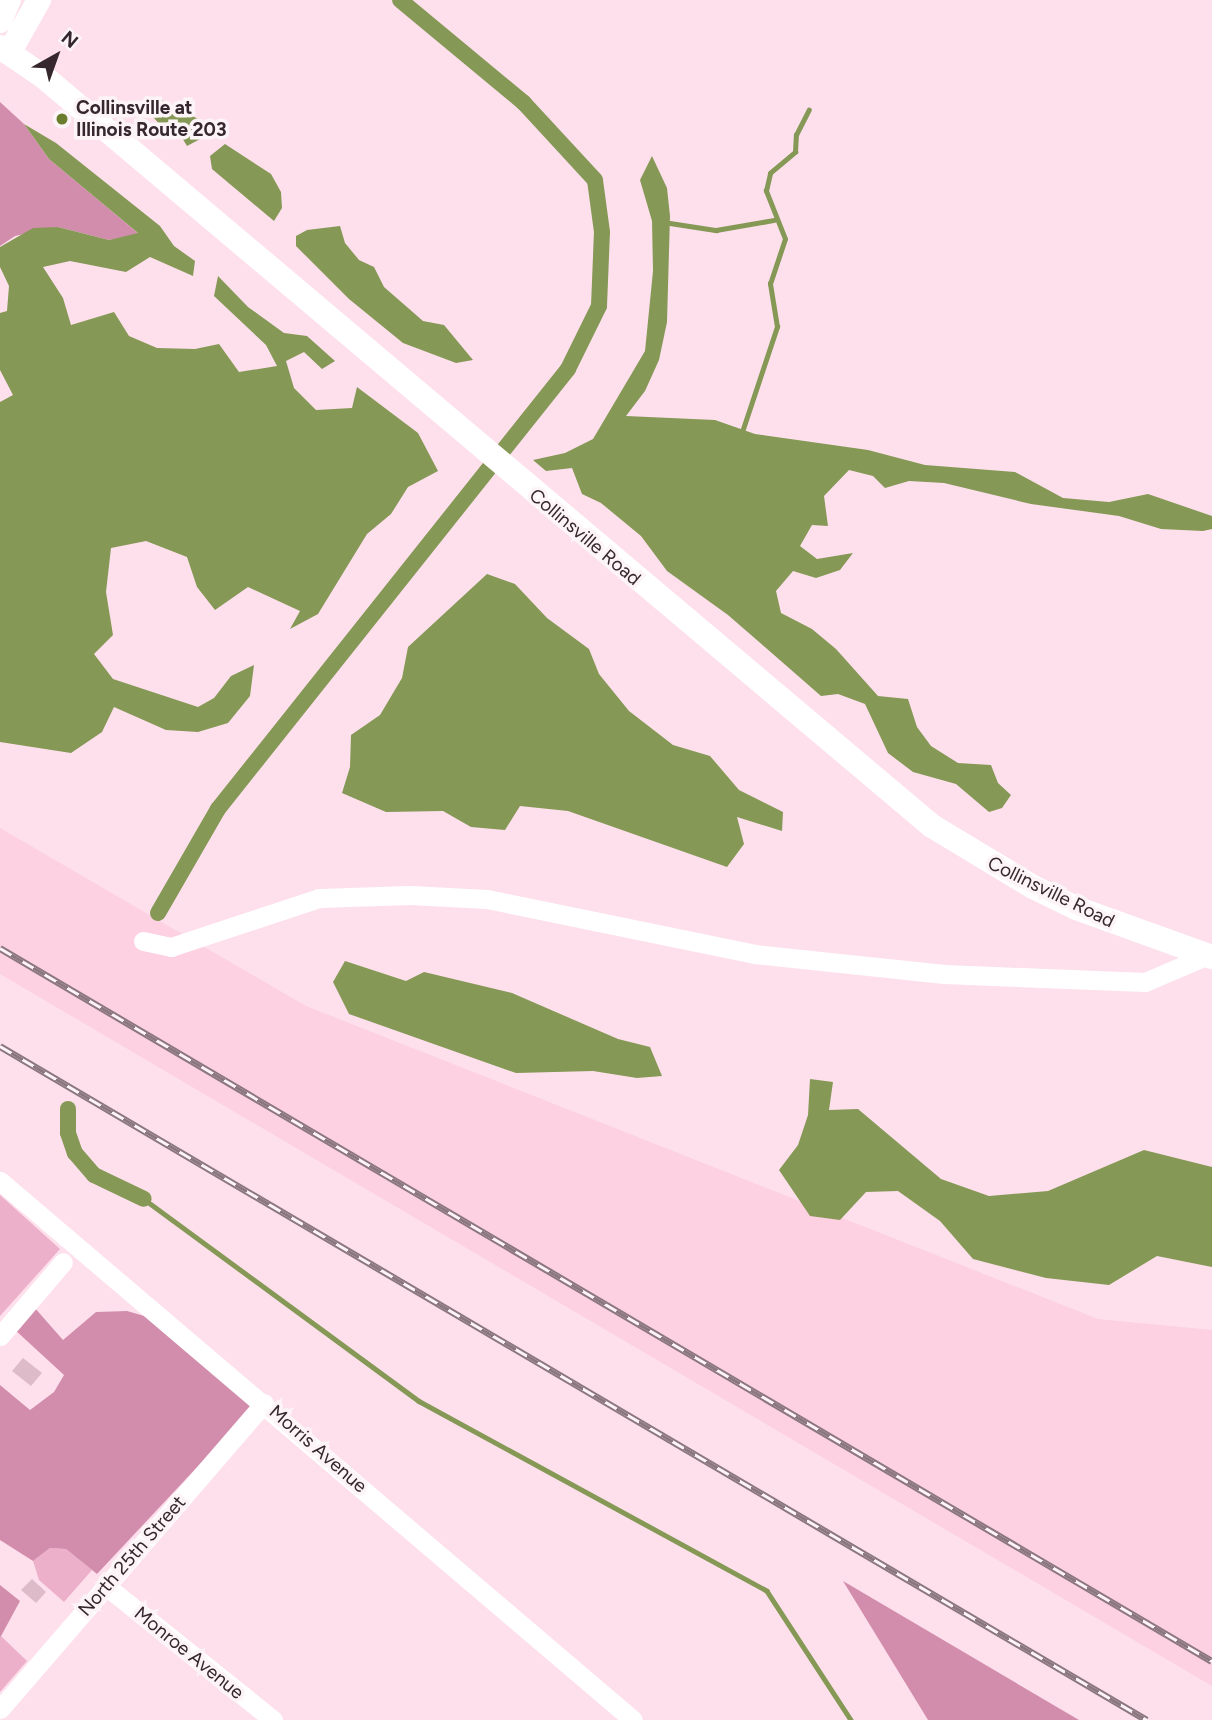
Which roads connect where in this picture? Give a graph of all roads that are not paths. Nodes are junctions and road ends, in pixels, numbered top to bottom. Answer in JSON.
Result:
{"nodes":[{"id":1,"x":9,"y":0,"type":"edge"},
{"id":2,"x":39,"y":0,"type":"edge"},
{"id":3,"x":0,"y":21,"type":"edge"},
{"id":4,"x":4,"y":50,"type":"edge"},
{"id":5,"x":143,"y":941,"type":"dead end"},
{"id":6,"x":1209,"y":956,"type":"edge"},
{"id":7,"x":0,"y":1181,"type":"edge"},
{"id":8,"x":63,"y":1262,"type":"dead end"},
{"id":9,"x":0,"y":1336,"type":"edge"},
{"id":10,"x":264,"y":1403,"type":"junction"},
{"id":11,"x":106,"y":1586,"type":"junction"},
{"id":12,"x":0,"y":1709,"type":"edge"},
{"id":13,"x":273,"y":1720,"type":"edge"},
{"id":14,"x":633,"y":1720,"type":"edge"}],
"edges":[{"from":1,"to":3,"type":"main road"},
{"from":2,"to":4,"type":"main road"},
{"from":4,"to":6,"type":"main road","name":"Collinsville Road"},
{"from":5,"to":6,"type":"street"},
{"from":7,"to":10,"type":"street","name":"Morris Avenue"},
{"from":8,"to":9,"type":"street"},
{"from":10,"to":11,"type":"street","name":"North 25th Street"},
{"from":10,"to":14,"type":"street","name":"Morris Avenue"},
{"from":11,"to":12,"type":"street","name":"North 25th Street"},
{"from":11,"to":13,"type":"street","name":"Monroe Avenue"}]}
